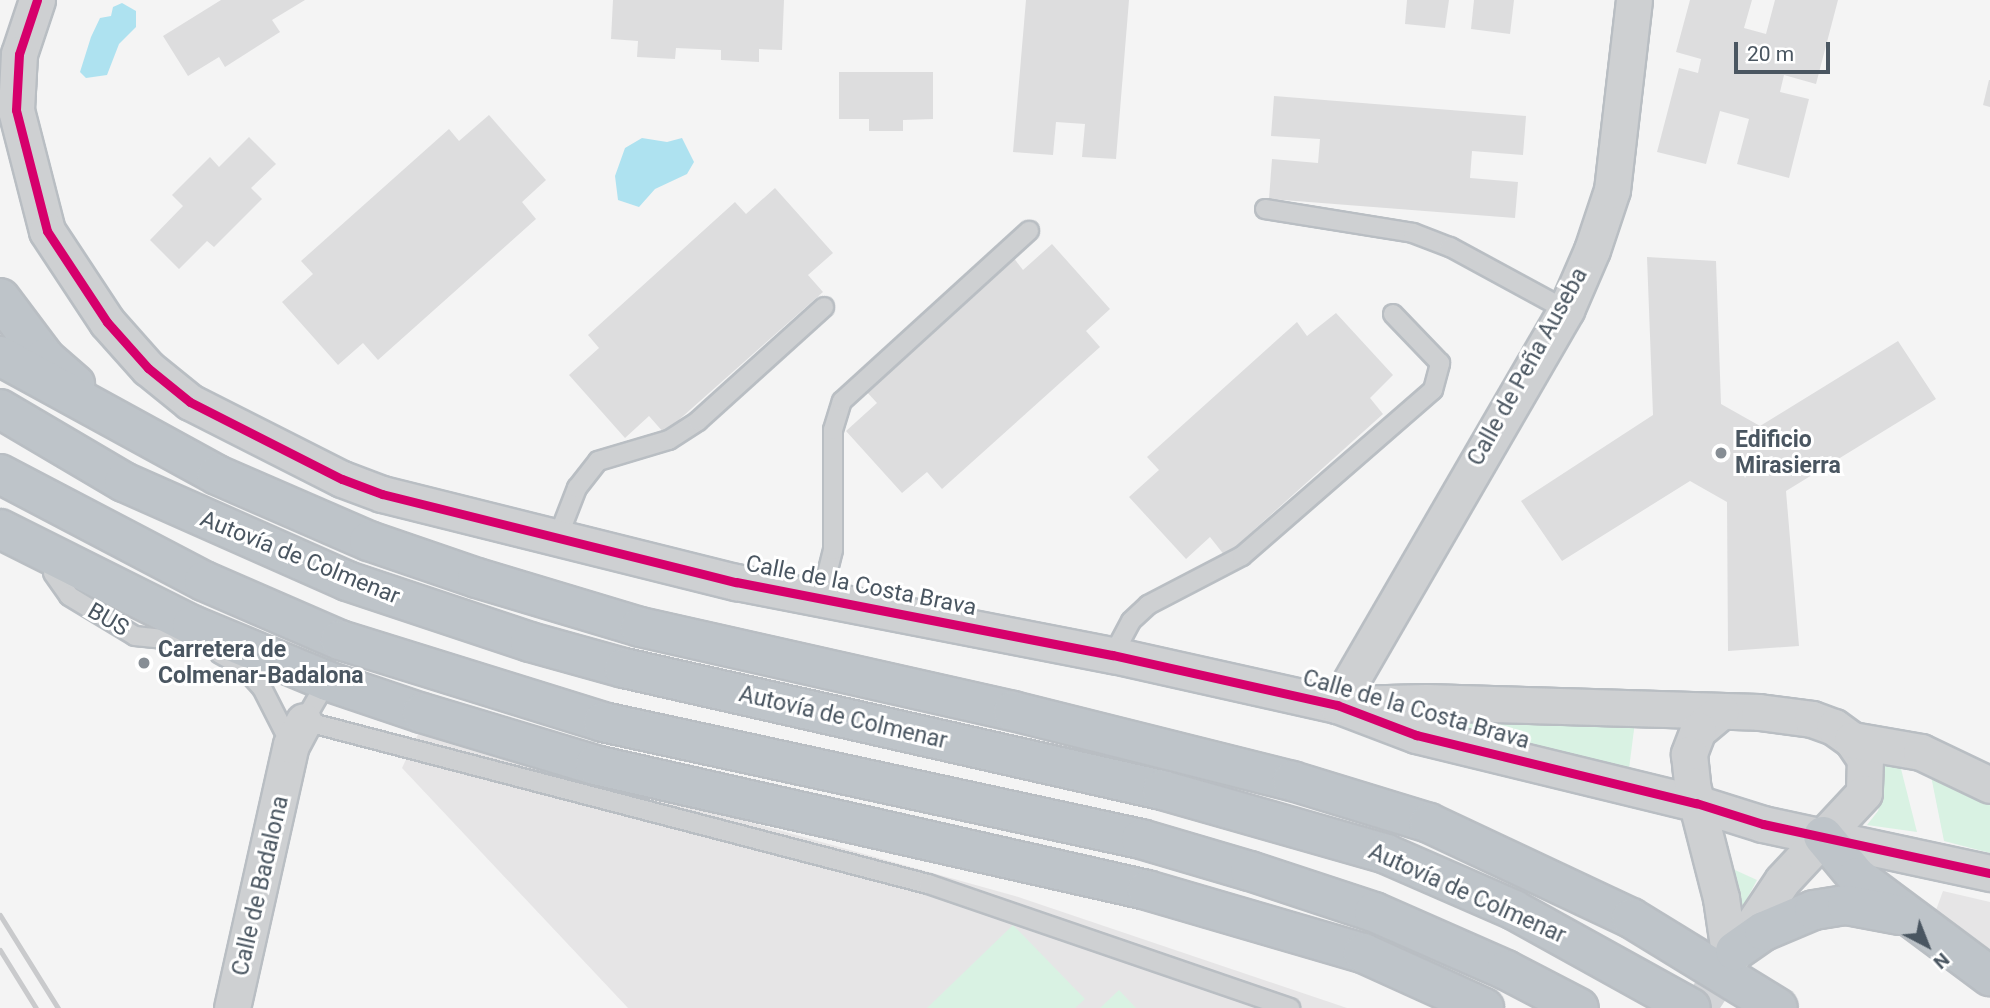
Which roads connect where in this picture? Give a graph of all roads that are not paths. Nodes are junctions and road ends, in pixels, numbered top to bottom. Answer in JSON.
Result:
{"nodes":[{"id":1,"x":37,"y":0,"type":"edge"},
{"id":2,"x":1634,"y":0,"type":"edge"},
{"id":3,"x":1265,"y":209,"type":"dead end"},
{"id":4,"x":1029,"y":231,"type":"dead end"},
{"id":5,"x":0,"y":298,"type":"edge"},
{"id":6,"x":824,"y":307,"type":"dead end"},
{"id":7,"x":1566,"y":310,"type":"junction"},
{"id":8,"x":1393,"y":314,"type":"dead end"},
{"id":9,"x":0,"y":356,"type":"edge"},
{"id":10,"x":0,"y":409,"type":"edge"},
{"id":11,"x":116,"y":420,"type":"junction"},
{"id":12,"x":0,"y":474,"type":"edge"},
{"id":13,"x":0,"y":529,"type":"edge"},
{"id":14,"x":558,"y":537,"type":"junction"},
{"id":15,"x":0,"y":538,"type":"edge"},
{"id":16,"x":347,"y":581,"type":"junction"},
{"id":17,"x":821,"y":598,"type":"junction"},
{"id":18,"x":185,"y":629,"type":"junction"},
{"id":19,"x":1113,"y":655,"type":"junction"},
{"id":20,"x":327,"y":681,"type":"junction"},
{"id":21,"x":1336,"y":705,"type":"junction"},
{"id":22,"x":1721,"y":711,"type":"junction"},
{"id":23,"x":1852,"y":740,"type":"junction"},
{"id":24,"x":295,"y":744,"type":"junction"},
{"id":25,"x":1180,"y":753,"type":"junction"},
{"id":26,"x":1990,"y":785,"type":"edge"},
{"id":27,"x":1696,"y":803,"type":"junction"},
{"id":28,"x":1823,"y":836,"type":"junction"},
{"id":29,"x":1990,"y":873,"type":"edge"},
{"id":30,"x":1911,"y":918,"type":"junction"},
{"id":31,"x":1735,"y":951,"type":"junction"},
{"id":32,"x":1990,"y":976,"type":"edge"},
{"id":33,"x":232,"y":1008,"type":"edge"},
{"id":34,"x":1290,"y":1008,"type":"edge"},
{"id":35,"x":1484,"y":1008,"type":"edge"},
{"id":36,"x":1579,"y":1008,"type":"edge"},
{"id":37,"x":1691,"y":1008,"type":"edge"},
{"id":38,"x":1778,"y":1008,"type":"edge"}],
"edges":[{"from":1,"to":14,"type":"street","name":"Calle de la Costa Brava"},
{"from":2,"to":7,"type":"street","name":"Calle de Peña Auseba"},
{"from":3,"to":7,"type":"lane"},
{"from":4,"to":17,"type":"lane"},
{"from":5,"to":11,"type":"highway"},
{"from":6,"to":14,"type":"lane"},
{"from":7,"to":21,"type":"street","name":"Calle de Peña Auseba"},
{"from":8,"to":19,"type":"lane"},
{"from":9,"to":11,"type":"highway"},
{"from":10,"to":16,"type":"highway","name":"Autovía de Colmenar"},
{"from":11,"to":25,"type":"highway"},
{"from":12,"to":36,"type":"highway"},
{"from":13,"to":18,"type":"highway"},
{"from":14,"to":17,"type":"street","name":"Calle de la Costa Brava"},
{"from":15,"to":18,"type":"lane"},
{"from":16,"to":25,"type":"highway"},
{"from":16,"to":37,"type":"highway","name":"Autovía de Colmenar"},
{"from":17,"to":19,"type":"street","name":"Calle de la Costa Brava"},
{"from":18,"to":20,"type":"highway"},
{"from":18,"to":24,"type":"lane"},
{"from":19,"to":21,"type":"street","name":"Calle de la Costa Brava"},
{"from":20,"to":24,"type":"lane"},
{"from":20,"to":35,"type":"highway"},
{"from":21,"to":22,"type":"street","name":"Calle de la Costa Brava"},
{"from":21,"to":27,"type":"street","name":"Calle de la Costa Brava"},
{"from":22,"to":23,"type":"street","name":"Calle de la Costa Brava"},
{"from":22,"to":27,"type":"street"},
{"from":23,"to":26,"type":"street","name":"Calle de la Costa Brava"},
{"from":23,"to":28,"type":"street"},
{"from":24,"to":33,"type":"street","name":"Calle de Badalona"},
{"from":24,"to":34,"type":"lane"},
{"from":25,"to":38,"type":"highway"},
{"from":27,"to":28,"type":"street","name":"Calle de la Costa Brava"},
{"from":27,"to":31,"type":"street"},
{"from":28,"to":29,"type":"street","name":"Calle de la Costa Brava"},
{"from":28,"to":30,"type":"highway"},
{"from":28,"to":31,"type":"street"},
{"from":30,"to":31,"type":"highway"},
{"from":30,"to":32,"type":"highway"}]}
